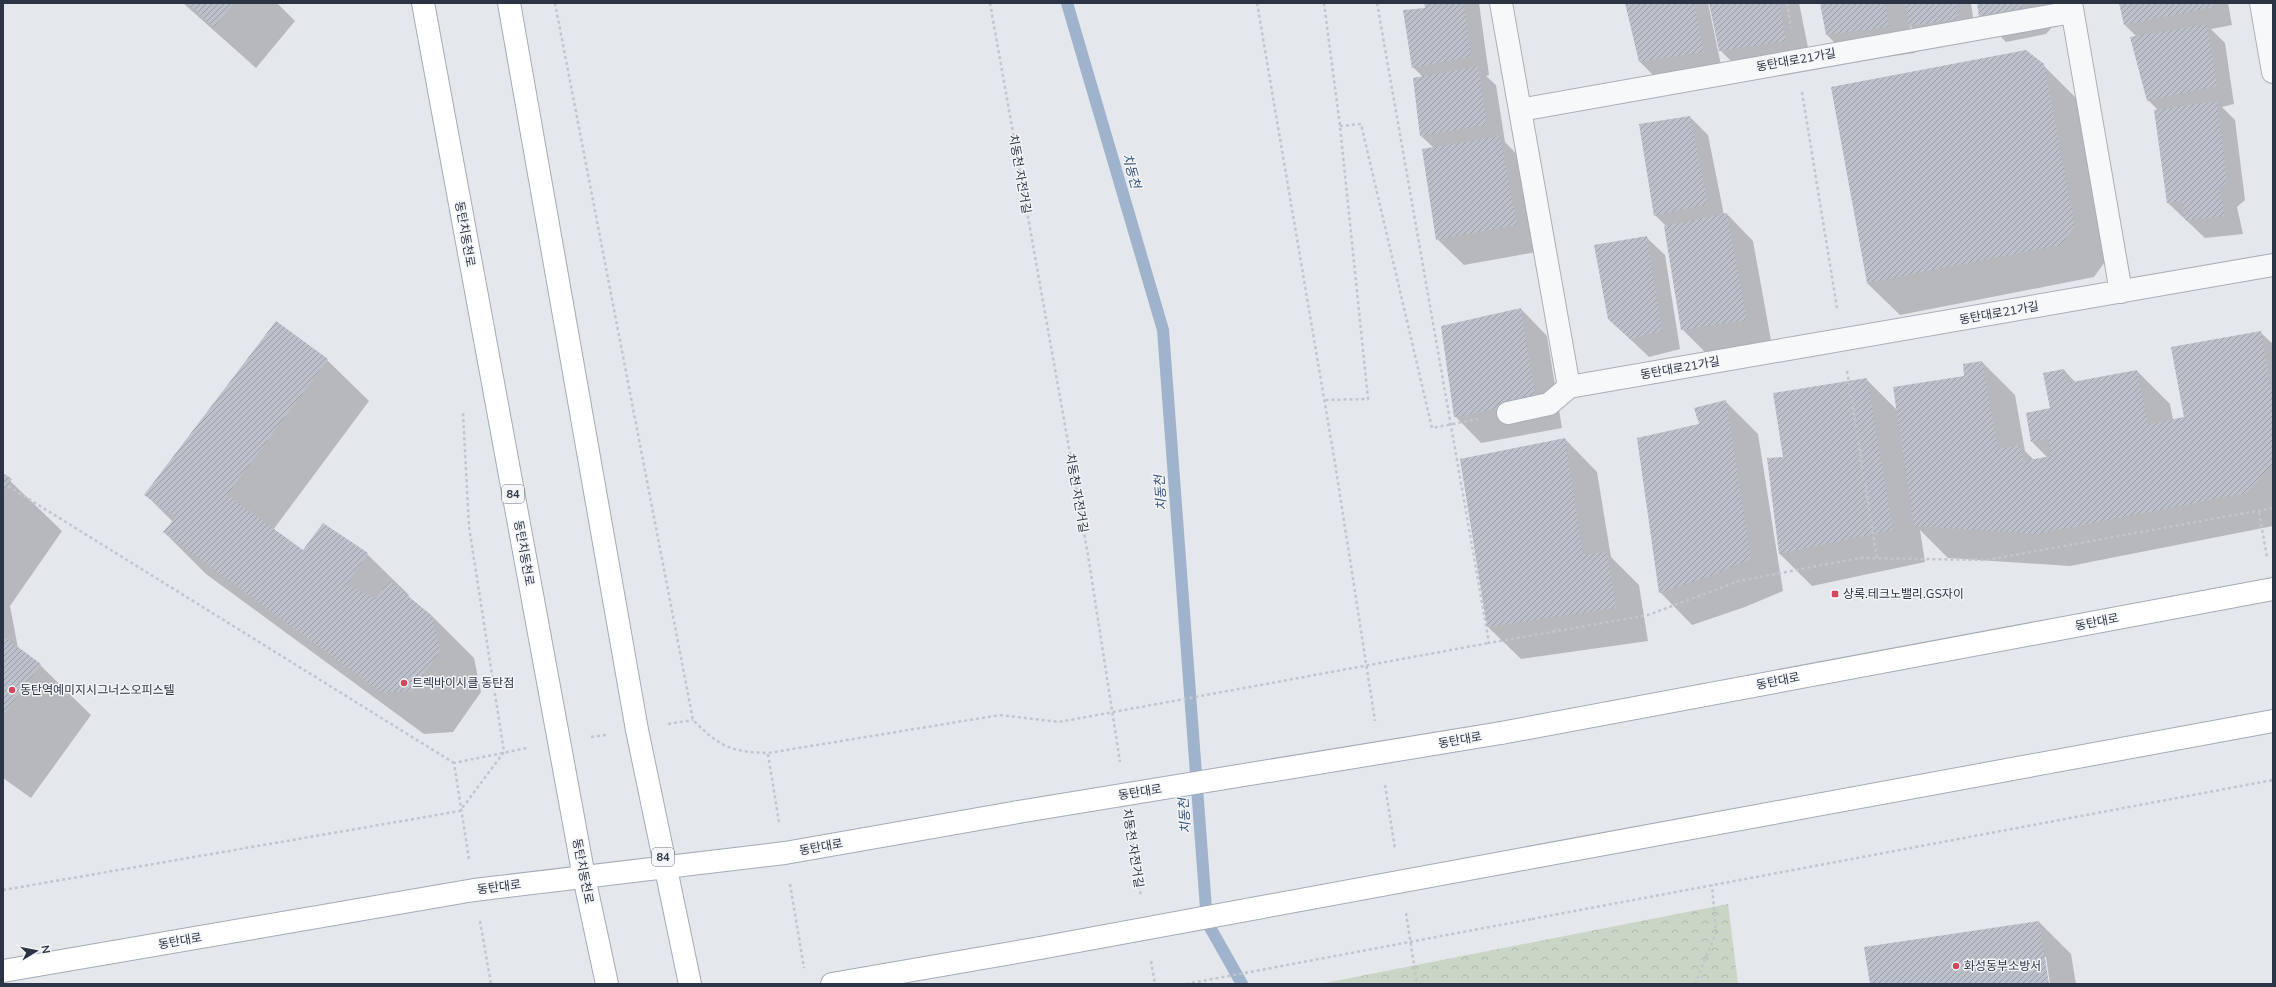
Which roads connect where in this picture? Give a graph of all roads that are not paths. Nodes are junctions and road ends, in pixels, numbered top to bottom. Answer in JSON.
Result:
{"nodes":[{"id":1,"x":423,"y":3,"type":"edge"},
{"id":2,"x":509,"y":3,"type":"edge"},
{"id":3,"x":1501,"y":3,"type":"edge"},
{"id":4,"x":2261,"y":3,"type":"edge"},
{"id":5,"x":2072,"y":8,"type":"edge"},
{"id":6,"x":2273,"y":72,"type":"edge"},
{"id":7,"x":1520,"y":110,"type":"junction"},
{"id":8,"x":2273,"y":265,"type":"edge"},
{"id":9,"x":2121,"y":292,"type":"junction"},
{"id":10,"x":1569,"y":387,"type":"junction"},
{"id":11,"x":1508,"y":413,"type":"road end"},
{"id":12,"x":2273,"y":589,"type":"edge"},
{"id":13,"x":2273,"y":722,"type":"edge"},
{"id":14,"x":666,"y":868,"type":"junction"},
{"id":15,"x":584,"y":877,"type":"junction"},
{"id":16,"x":3,"y":971,"type":"edge"},
{"id":17,"x":607,"y":984,"type":"edge"},
{"id":18,"x":690,"y":984,"type":"edge"},
{"id":19,"x":832,"y":984,"type":"edge"}],
"edges":[{"from":1,"to":15,"type":"main road","name":"동탄치동천로","number":"84"},
{"from":2,"to":14,"type":"main road","number":"84"},
{"from":3,"to":7,"type":"street"},
{"from":4,"to":6,"type":"street"},
{"from":5,"to":7,"type":"street","name":"동탄대로21가길"},
{"from":5,"to":9,"type":"street","name":"동탄대로21가길"},
{"from":7,"to":10,"type":"street"},
{"from":8,"to":9,"type":"street","name":"동탄대로21가길"},
{"from":9,"to":10,"type":"street","name":"동탄대로21가길"},
{"from":10,"to":11,"type":"street"},
{"from":12,"to":14,"type":"main road","name":"동탄대로","bridge":true},
{"from":13,"to":19,"type":"main road","bridge":true},
{"from":14,"to":15,"type":"main road","name":"동탄대로"},
{"from":14,"to":18,"type":"main road","number":"84"},
{"from":15,"to":16,"type":"main road","name":"동탄대로"},
{"from":15,"to":17,"type":"main road","name":"동탄치동천로","number":"84"}]}
